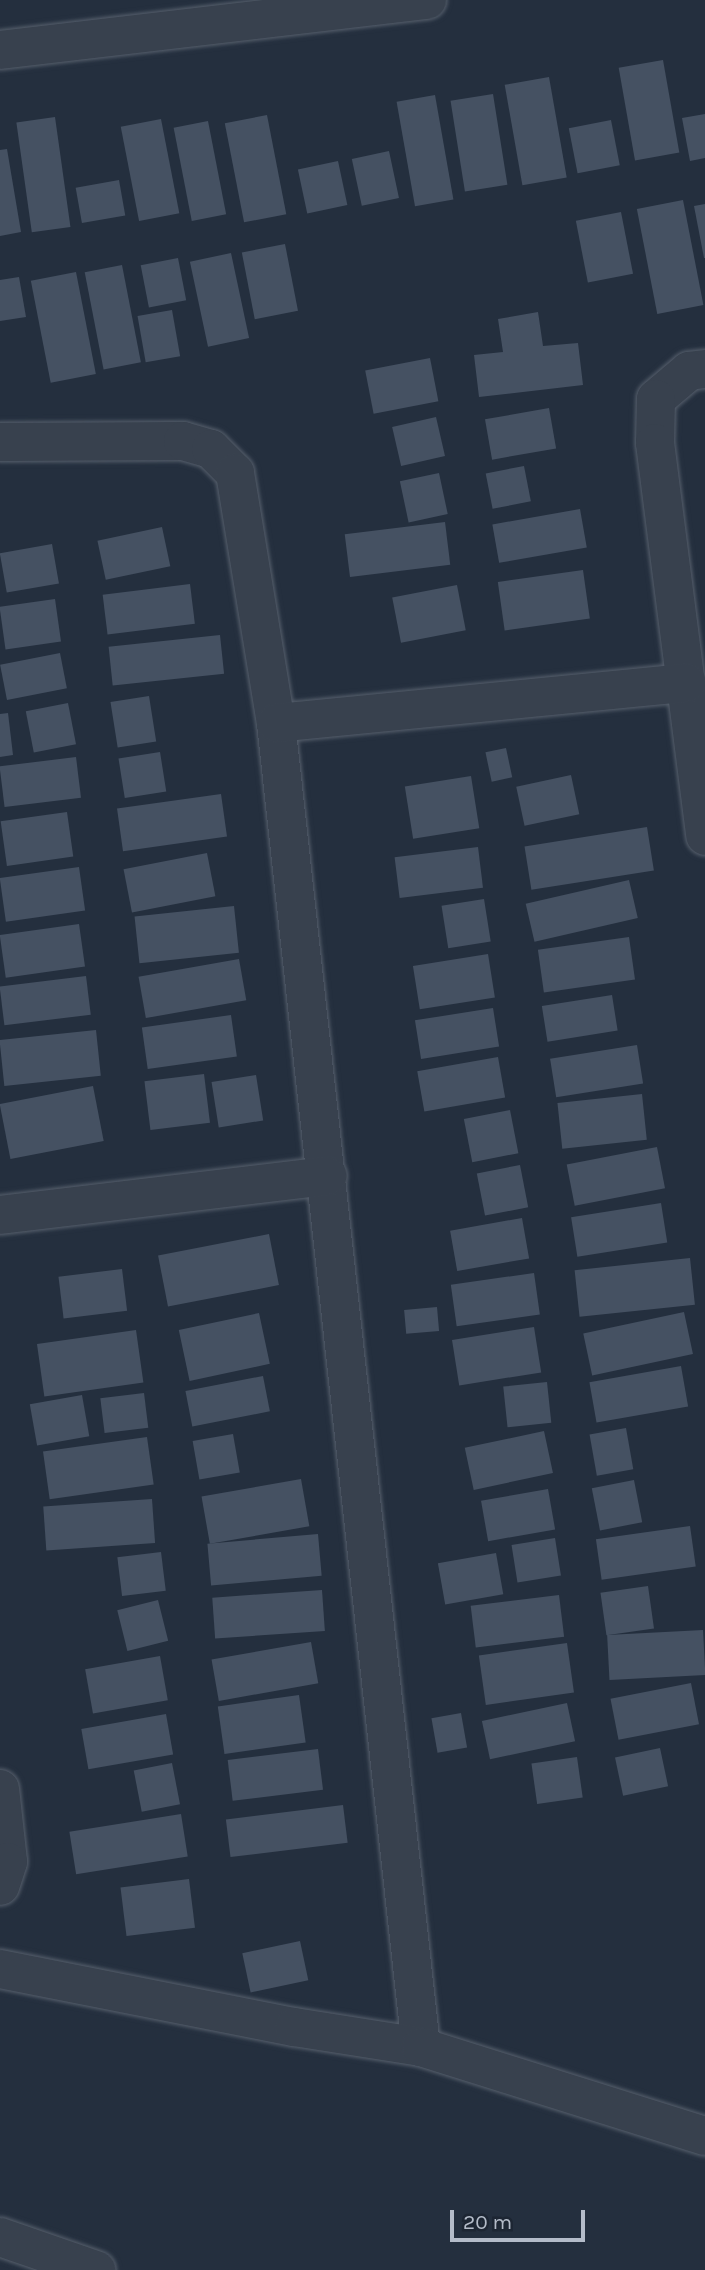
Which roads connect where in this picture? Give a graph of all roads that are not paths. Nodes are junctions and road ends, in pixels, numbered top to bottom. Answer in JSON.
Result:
{"nodes":[{"id":1,"x":426,"y":0,"type":"edge"},
{"id":2,"x":223,"y":10,"type":"edge"},
{"id":3,"x":0,"y":50,"type":"edge"},
{"id":4,"x":705,"y":369,"type":"edge"},
{"id":5,"x":0,"y":442,"type":"edge"},
{"id":6,"x":687,"y":683,"type":"junction"},
{"id":7,"x":276,"y":723,"type":"junction"},
{"id":8,"x":705,"y":835,"type":"edge"},
{"id":9,"x":328,"y":1176,"type":"junction"},
{"id":10,"x":0,"y":1215,"type":"edge"},
{"id":11,"x":0,"y":1790,"type":"edge"},
{"id":12,"x":0,"y":1886,"type":"edge"},
{"id":13,"x":0,"y":1969,"type":"edge"},
{"id":14,"x":421,"y":2047,"type":"junction"},
{"id":15,"x":705,"y":2136,"type":"edge"},
{"id":16,"x":0,"y":2237,"type":"edge"},
{"id":17,"x":96,"y":2270,"type":"edge"}],
"edges":[{"from":1,"to":2,"type":"street"},
{"from":2,"to":3,"type":"street"},
{"from":4,"to":6,"type":"street"},
{"from":5,"to":7,"type":"street"},
{"from":6,"to":7,"type":"street"},
{"from":6,"to":8,"type":"street"},
{"from":7,"to":9,"type":"street"},
{"from":9,"to":10,"type":"street"},
{"from":9,"to":14,"type":"street"},
{"from":11,"to":12,"type":"street"},
{"from":13,"to":14,"type":"street"},
{"from":14,"to":15,"type":"street"},
{"from":16,"to":17,"type":"street"}]}
